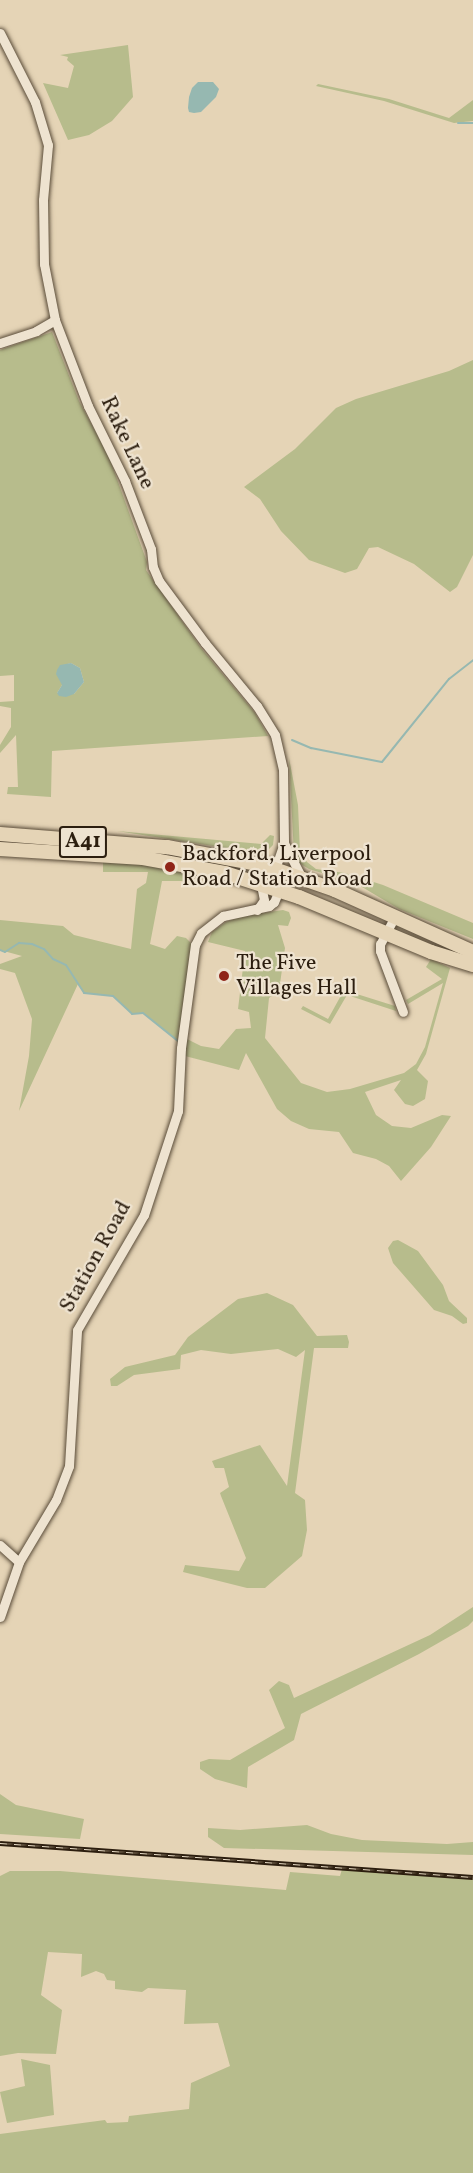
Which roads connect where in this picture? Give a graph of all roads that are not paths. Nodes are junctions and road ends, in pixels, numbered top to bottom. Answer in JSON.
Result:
{"nodes":[{"id":1,"x":0,"y":33,"type":"edge"},
{"id":2,"x":55,"y":320,"type":"junction"},
{"id":3,"x":0,"y":343,"type":"edge"},
{"id":4,"x":0,"y":834,"type":"edge"},
{"id":5,"x":284,"y":843,"type":"junction"},
{"id":6,"x":0,"y":849,"type":"edge"},
{"id":7,"x":274,"y":868,"type":"junction"},
{"id":8,"x":301,"y":877,"type":"junction"},
{"id":9,"x":261,"y":884,"type":"junction"},
{"id":10,"x":279,"y":890,"type":"junction"},
{"id":11,"x":257,"y":910,"type":"junction"},
{"id":12,"x":394,"y":918,"type":"junction"},
{"id":13,"x":387,"y":933,"type":"junction"},
{"id":14,"x":473,"y":952,"type":"edge"},
{"id":15,"x":473,"y":965,"type":"edge"},
{"id":16,"x":403,"y":1012,"type":"dead end"},
{"id":17,"x":0,"y":1545,"type":"edge"},
{"id":18,"x":19,"y":1562,"type":"junction"},
{"id":19,"x":0,"y":1617,"type":"edge"}],
"edges":[{"from":1,"to":2,"type":"street","name":"Rake Lane"},
{"from":2,"to":3,"type":"street"},
{"from":2,"to":5,"type":"street","name":"Rake Lane"},
{"from":4,"to":7,"type":"highway","number":"A41"},
{"from":5,"to":7,"type":"street","name":"Rake Lane"},
{"from":5,"to":8,"type":"street","name":"Rake Lane"},
{"from":6,"to":9,"type":"highway","number":"A41"},
{"from":7,"to":8,"type":"highway","number":"A41"},
{"from":7,"to":10,"type":"street"},
{"from":8,"to":12,"type":"highway","number":"A41"},
{"from":9,"to":10,"type":"highway","number":"A41"},
{"from":9,"to":11,"type":"street"},
{"from":10,"to":11,"type":"street"},
{"from":10,"to":13,"type":"highway","number":"A41"},
{"from":11,"to":18,"type":"street","name":"Station Road"},
{"from":12,"to":13,"type":"street"},
{"from":12,"to":14,"type":"highway","number":"A41"},
{"from":13,"to":15,"type":"highway","number":"A41"},
{"from":13,"to":16,"type":"street"},
{"from":17,"to":18,"type":"street"},
{"from":18,"to":19,"type":"street","name":"Station Road"}]}
